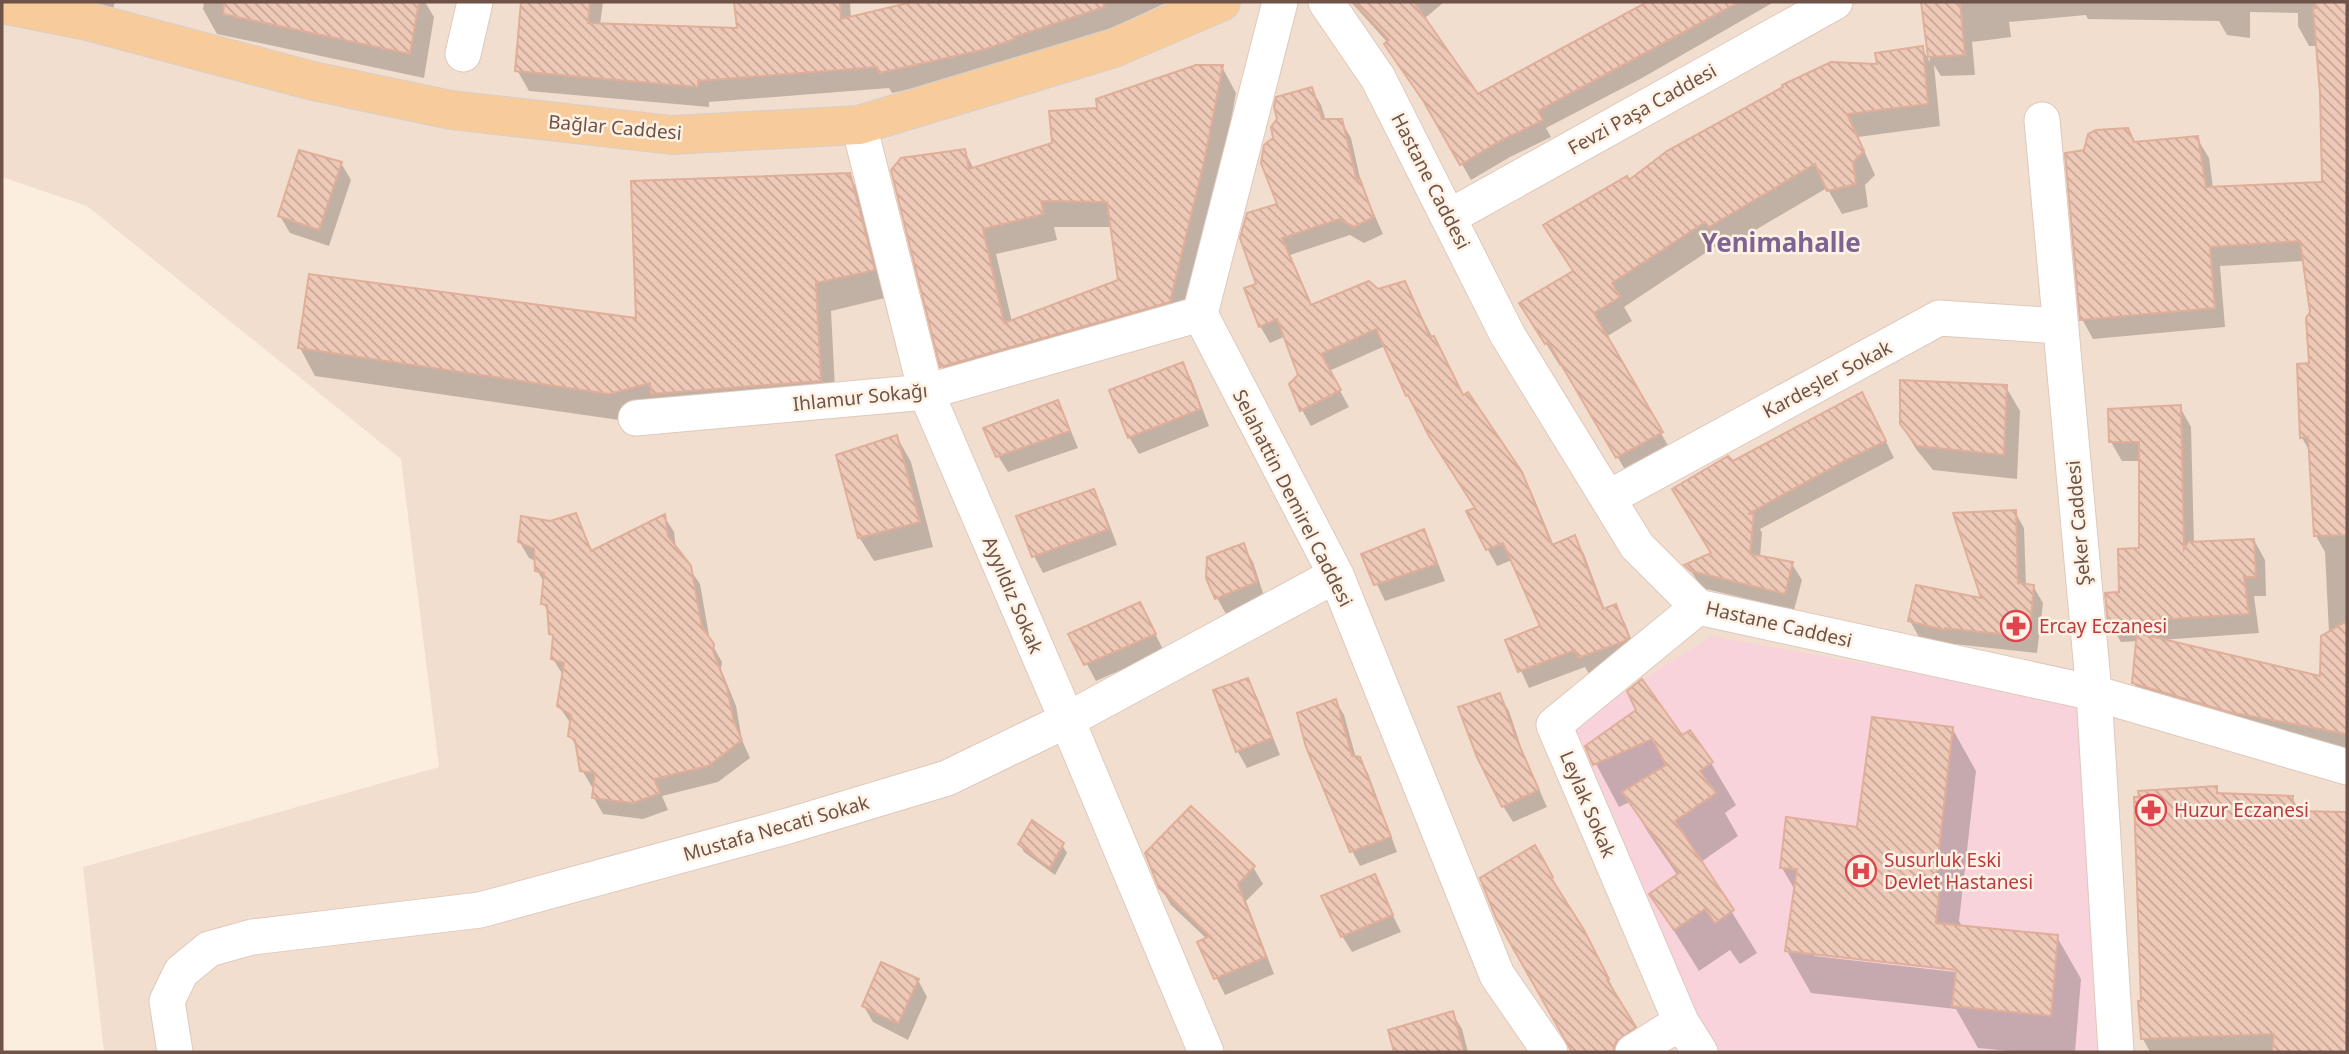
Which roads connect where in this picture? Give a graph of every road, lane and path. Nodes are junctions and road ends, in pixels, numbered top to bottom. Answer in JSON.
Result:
{"nodes":[{"id":1,"x":475,"y":2,"type":"edge"},
{"id":2,"x":1221,"y":2,"type":"edge"},
{"id":3,"x":1280,"y":2,"type":"edge"},
{"id":4,"x":1326,"y":2,"type":"edge"},
{"id":5,"x":1835,"y":2,"type":"edge"},
{"id":6,"x":2,"y":4,"type":"edge"},
{"id":7,"x":463,"y":54,"type":"dead end"},
{"id":8,"x":2042,"y":120,"type":"dead end"},
{"id":9,"x":859,"y":125,"type":"junction"},
{"id":10,"x":1449,"y":217,"type":"junction"},
{"id":11,"x":1200,"y":314,"type":"junction"},
{"id":12,"x":2061,"y":326,"type":"junction"},
{"id":13,"x":926,"y":392,"type":"junction"},
{"id":14,"x":636,"y":418,"type":"dead end"},
{"id":15,"x":1608,"y":498,"type":"junction"},
{"id":16,"x":1336,"y":575,"type":"junction"},
{"id":17,"x":1698,"y":607,"type":"junction"},
{"id":18,"x":2094,"y":693,"type":"junction"},
{"id":19,"x":1067,"y":720,"type":"junction"},
{"id":20,"x":2347,"y":767,"type":"edge"},
{"id":21,"x":1681,"y":1022,"type":"junction"},
{"id":22,"x":175,"y":1052,"type":"edge"},
{"id":23,"x":1206,"y":1052,"type":"edge"},
{"id":24,"x":1550,"y":1052,"type":"edge"},
{"id":25,"x":1633,"y":1052,"type":"edge"},
{"id":26,"x":1700,"y":1052,"type":"edge"},
{"id":27,"x":2116,"y":1052,"type":"edge"}],
"edges":[{"from":1,"to":7,"type":"street"},
{"from":2,"to":9,"type":"main road","name":"Bağlar Caddesi"},
{"from":3,"to":11,"type":"street"},
{"from":4,"to":10,"type":"street","name":"Hastane Caddesi"},
{"from":5,"to":10,"type":"street","name":"Fevzi Paşa Caddesi"},
{"from":6,"to":9,"type":"main road","name":"Bağlar Caddesi"},
{"from":8,"to":12,"type":"street","name":"Şeker Caddesi"},
{"from":9,"to":13,"type":"street","name":"Ayyıldız Sokak"},
{"from":10,"to":15,"type":"street","name":"Hastane Caddesi"},
{"from":11,"to":13,"type":"street","name":"Ihlamur Sokağı"},
{"from":11,"to":16,"type":"street","name":"Selahattin Demirel Caddesi"},
{"from":12,"to":15,"type":"street","name":"Kardeşler Sokak"},
{"from":12,"to":18,"type":"street","name":"Şeker Caddesi"},
{"from":13,"to":14,"type":"street","name":"Ihlamur Sokağı"},
{"from":13,"to":19,"type":"street","name":"Ayyıldız Sokak"},
{"from":15,"to":17,"type":"street","name":"Hastane Caddesi"},
{"from":16,"to":19,"type":"street","name":"Mustafa Necati Sokak"},
{"from":16,"to":24,"type":"street","name":"Selahattin Demirel Caddesi"},
{"from":17,"to":18,"type":"street","name":"Hastane Caddesi"},
{"from":17,"to":21,"type":"street","name":"Leylak Sokak"},
{"from":18,"to":20,"type":"street","name":"Hastane Caddesi"},
{"from":18,"to":27,"type":"street","name":"Şeker Caddesi"},
{"from":19,"to":22,"type":"street","name":"Mustafa Necati Sokak"},
{"from":19,"to":23,"type":"street","name":"Ayyıldız Sokak"},
{"from":21,"to":25,"type":"street"},
{"from":21,"to":26,"type":"street","name":"Leylak Sokak"}]}
